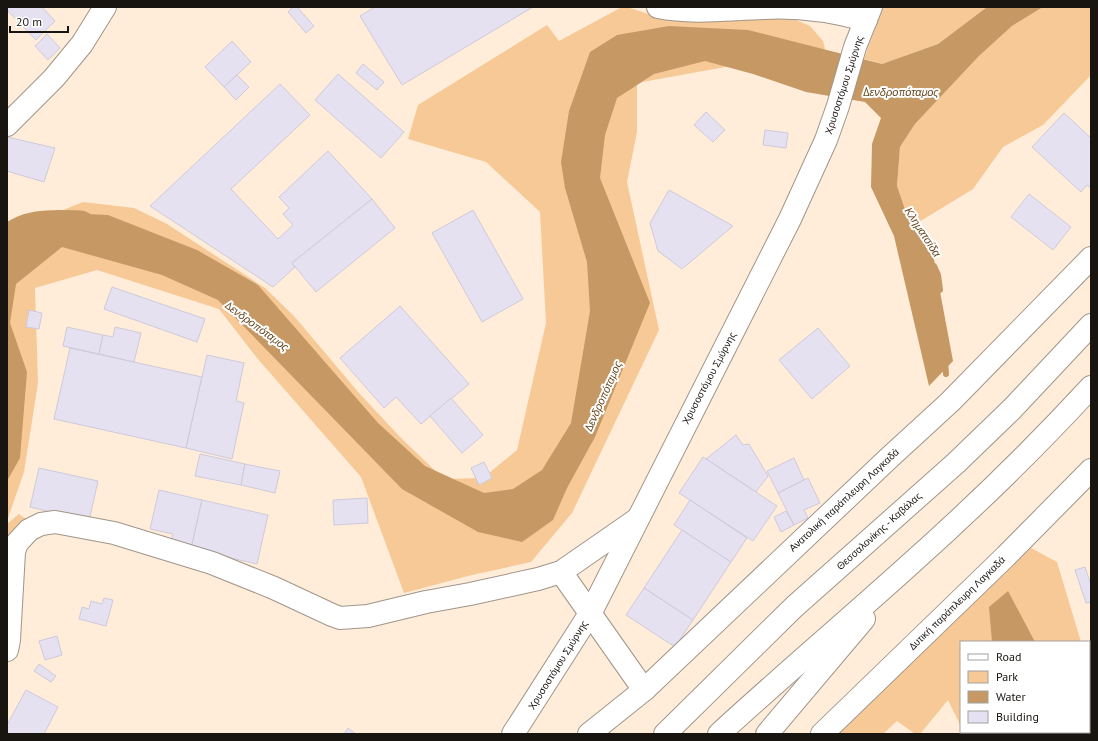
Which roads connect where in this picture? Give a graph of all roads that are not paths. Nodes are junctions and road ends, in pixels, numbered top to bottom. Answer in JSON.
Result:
{"nodes":[{"id":1,"x":105,"y":7,"type":"edge"},
{"id":2,"x":658,"y":7,"type":"edge"},
{"id":3,"x":869,"y":14,"type":"edge"},
{"id":4,"x":7,"y":125,"type":"edge"},
{"id":5,"x":1091,"y":258,"type":"edge"},
{"id":6,"x":1091,"y":325,"type":"edge"},
{"id":7,"x":1091,"y":387,"type":"edge"},
{"id":8,"x":1091,"y":470,"type":"edge"},
{"id":9,"x":637,"y":520,"type":"junction"},
{"id":10,"x":907,"y":568,"type":"junction"},
{"id":11,"x":562,"y":572,"type":"junction"},
{"id":12,"x":591,"y":612,"type":"junction"},
{"id":13,"x":7,"y":650,"type":"edge"},
{"id":14,"x":644,"y":690,"type":"junction"},
{"id":15,"x":513,"y":734,"type":"edge"},
{"id":16,"x":589,"y":734,"type":"edge"},
{"id":17,"x":665,"y":734,"type":"edge"},
{"id":18,"x":720,"y":734,"type":"edge"},
{"id":19,"x":767,"y":734,"type":"edge"},
{"id":20,"x":822,"y":734,"type":"edge"}],
"edges":[{"from":1,"to":4,"type":"main road"},
{"from":2,"to":3,"type":"main road"},
{"from":3,"to":9,"type":"main road","name":"Χρυσοστόμου Σμύρνης"},
{"from":5,"to":14,"type":"main road","name":"Ανατολική παράπλευρη Λαγκαδά"},
{"from":6,"to":17,"type":"main road","name":"Θεσσαλονίκης - Καβάλας"},
{"from":7,"to":10,"type":"main road"},
{"from":8,"to":20,"type":"main road","name":"Δυτική παράπλευρη Λαγκαδά"},
{"from":9,"to":11,"type":"main road"},
{"from":9,"to":12,"type":"main road","name":"Χρυσοστόμου Σμύρνης"},
{"from":10,"to":18,"type":"main road"},
{"from":10,"to":19,"type":"main road"},
{"from":11,"to":12,"type":"main road"},
{"from":11,"to":13,"type":"main road"},
{"from":12,"to":14,"type":"main road"},
{"from":12,"to":15,"type":"main road","name":"Χρυσοστόμου Σμύρνης"},
{"from":14,"to":16,"type":"main road","name":"Ανατολική παράπλευρη Λαγκαδά"}]}
